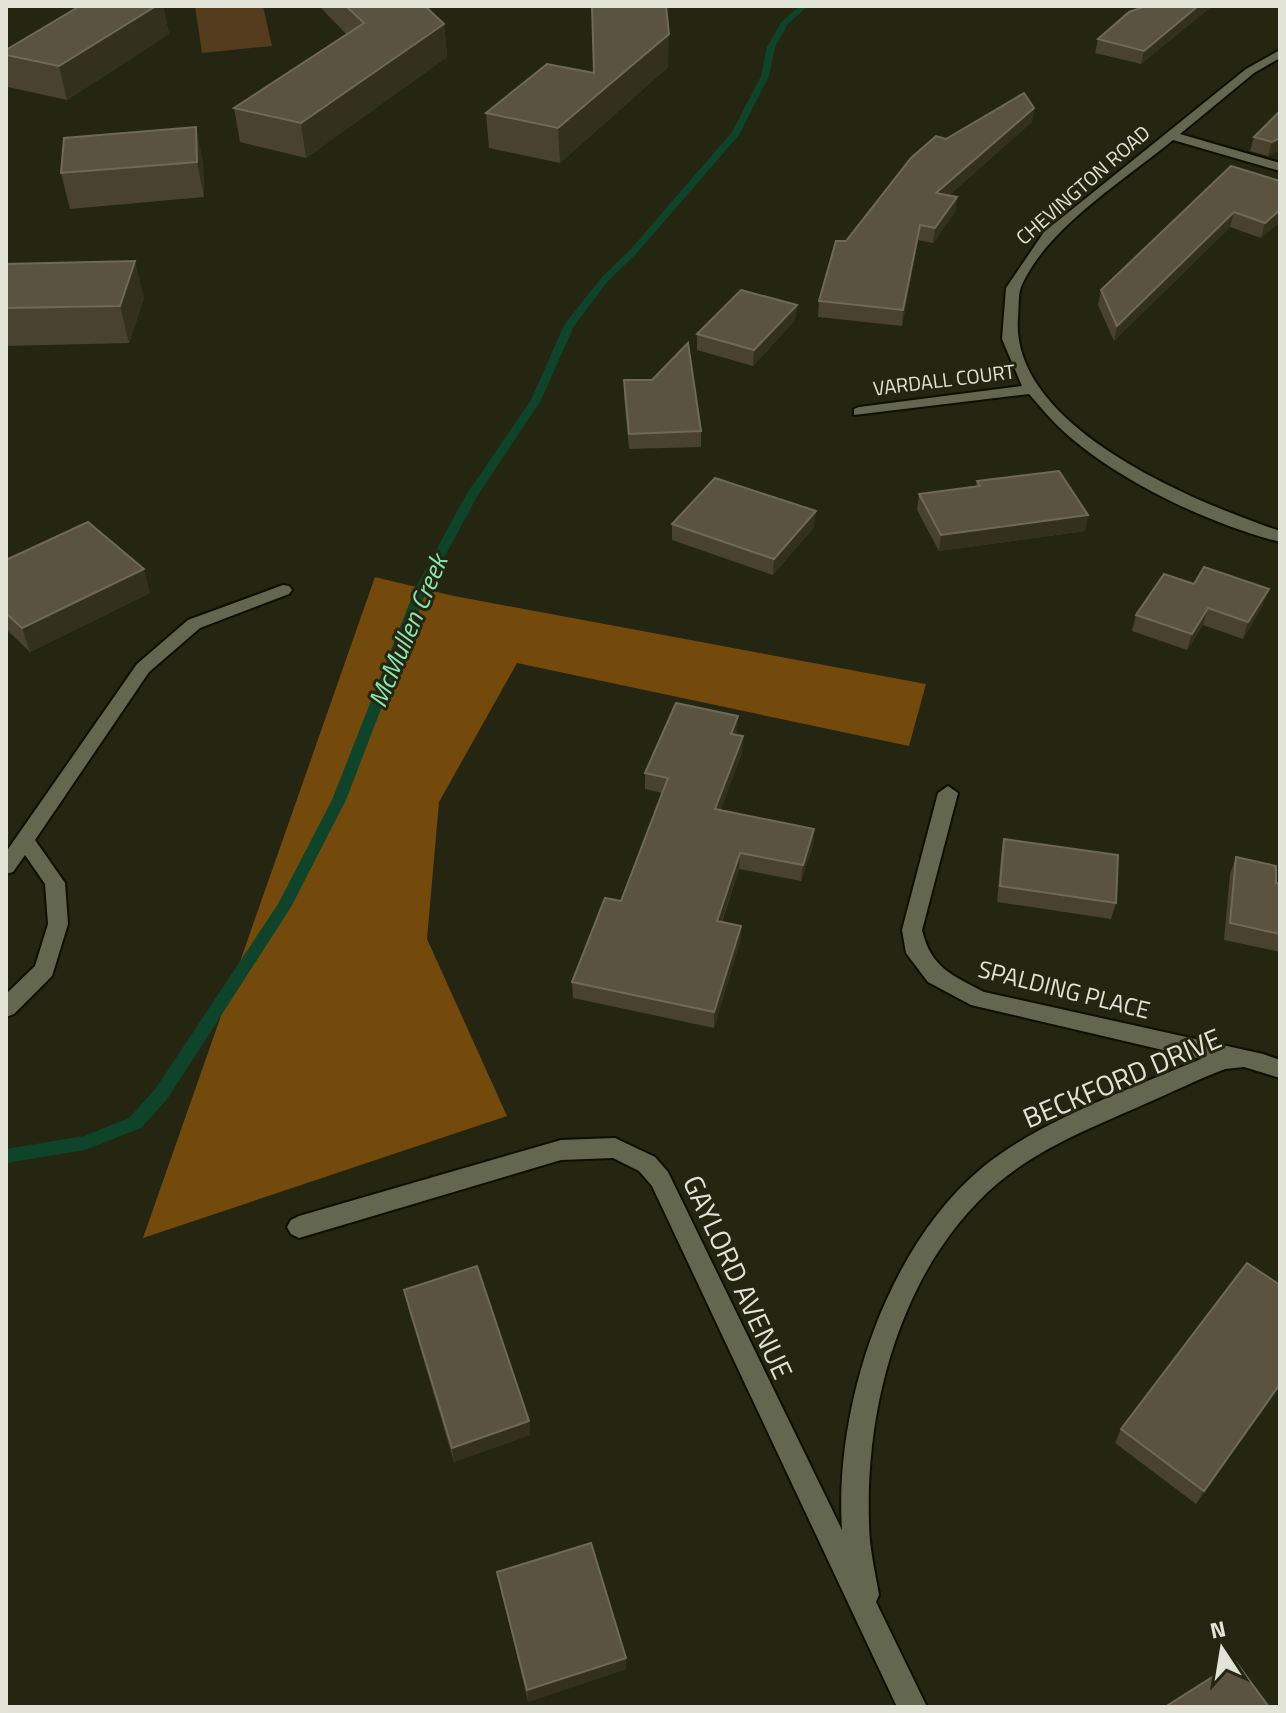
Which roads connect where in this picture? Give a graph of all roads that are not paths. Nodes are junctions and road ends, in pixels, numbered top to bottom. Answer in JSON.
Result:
{"nodes":[{"id":1,"x":1280,"y":53,"type":"edge"},
{"id":2,"x":1171,"y":135,"type":"junction"},
{"id":3,"x":1280,"y":167,"type":"edge"},
{"id":4,"x":1034,"y":389,"type":"junction"},
{"id":5,"x":859,"y":412,"type":"dead end"},
{"id":6,"x":1280,"y":537,"type":"edge"},
{"id":7,"x":283,"y":590,"type":"dead end"},
{"id":8,"x":948,"y":793,"type":"dead end"},
{"id":9,"x":25,"y":840,"type":"junction"},
{"id":10,"x":6,"y":867,"type":"edge"},
{"id":11,"x":6,"y":1008,"type":"edge"},
{"id":12,"x":1234,"y":1058,"type":"junction"},
{"id":13,"x":1280,"y":1069,"type":"edge"},
{"id":14,"x":299,"y":1227,"type":"dead end"},
{"id":15,"x":867,"y":1615,"type":"junction"},
{"id":16,"x":912,"y":1707,"type":"edge"}],
"edges":[{"from":1,"to":2,"type":"street","name":"CHEVINGTON ROAD"},
{"from":2,"to":3,"type":"street"},
{"from":2,"to":4,"type":"street","name":"CHEVINGTON ROAD"},
{"from":4,"to":5,"type":"street","name":"VARDALL COURT"},
{"from":4,"to":6,"type":"street","name":"CHEVINGTON ROAD"},
{"from":7,"to":9,"type":"street"},
{"from":8,"to":12,"type":"street","name":"SPALDING PLACE"},
{"from":9,"to":10,"type":"street"},
{"from":9,"to":11,"type":"street"},
{"from":12,"to":13,"type":"street","name":"BECKFORD DRIVE"},
{"from":12,"to":15,"type":"street","name":"BECKFORD DRIVE"},
{"from":14,"to":15,"type":"street","name":"GAYLORD AVENUE"},
{"from":15,"to":16,"type":"street","name":"GAYLORD AVENUE"}]}
